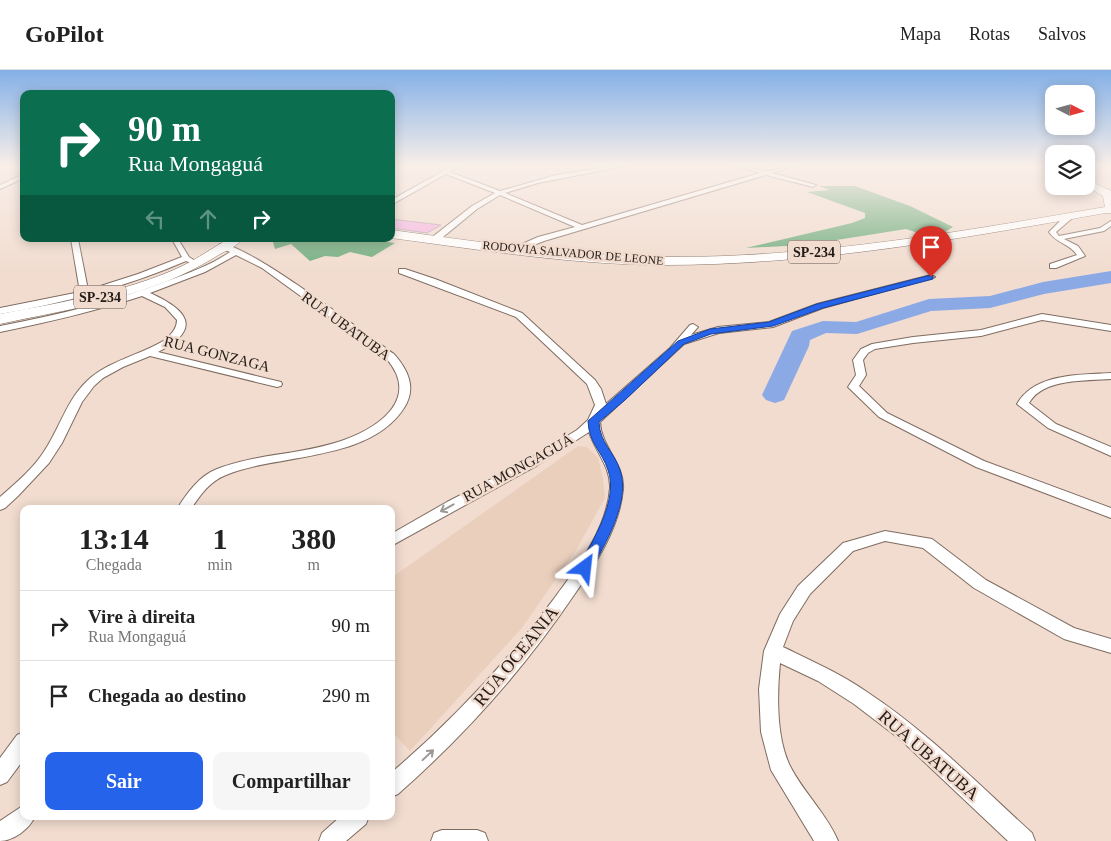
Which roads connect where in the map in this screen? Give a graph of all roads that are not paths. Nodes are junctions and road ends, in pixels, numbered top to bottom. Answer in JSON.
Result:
{"nodes":[{"id":1,"x":483,"y":201,"type":"edge"},
{"id":2,"x":518,"y":201,"type":"edge"},
{"id":3,"x":670,"y":201,"type":"edge"},
{"id":4,"x":1110,"y":210,"type":"edge"},
{"id":5,"x":1073,"y":215,"type":"junction"},
{"id":6,"x":1111,"y":223,"type":"edge"},
{"id":7,"x":582,"y":227,"type":"junction"},
{"id":8,"x":395,"y":235,"type":"edge"},
{"id":9,"x":1057,"y":238,"type":"junction"},
{"id":10,"x":434,"y":240,"type":"junction"},
{"id":11,"x":75,"y":242,"type":"edge"},
{"id":12,"x":177,"y":242,"type":"edge"},
{"id":13,"x":236,"y":245,"type":"edge"},
{"id":14,"x":516,"y":250,"type":"junction"},
{"id":15,"x":191,"y":261,"type":"junction"},
{"id":16,"x":1053,"y":266,"type":"dead end"},
{"id":17,"x":402,"y":271,"type":"dead end"},
{"id":18,"x":931,"y":277,"type":"dead end"},
{"id":19,"x":84,"y":293,"type":"junction"},
{"id":20,"x":143,"y":293,"type":"junction"},
{"id":21,"x":0,"y":311,"type":"edge"},
{"id":22,"x":0,"y":319,"type":"edge"},
{"id":23,"x":693,"y":327,"type":"dead end"},
{"id":24,"x":1111,"y":328,"type":"edge"},
{"id":25,"x":0,"y":329,"type":"edge"},
{"id":26,"x":681,"y":342,"type":"junction"},
{"id":27,"x":150,"y":353,"type":"junction"},
{"id":28,"x":1111,"y":376,"type":"edge"},
{"id":29,"x":277,"y":384,"type":"dead end"},
{"id":30,"x":594,"y":421,"type":"junction"},
{"id":31,"x":1111,"y":452,"type":"edge"},
{"id":32,"x":0,"y":505,"type":"edge"},
{"id":33,"x":187,"y":505,"type":"edge"},
{"id":34,"x":1111,"y":514,"type":"edge"},
{"id":35,"x":395,"y":539,"type":"edge"},
{"id":36,"x":1111,"y":646,"type":"edge"},
{"id":37,"x":773,"y":651,"type":"junction"},
{"id":38,"x":20,"y":748,"type":"edge"},
{"id":39,"x":0,"y":775,"type":"edge"},
{"id":40,"x":395,"y":783,"type":"edge"},
{"id":41,"x":20,"y":819,"type":"edge"},
{"id":42,"x":354,"y":820,"type":"edge"},
{"id":43,"x":0,"y":834,"type":"edge"},
{"id":44,"x":330,"y":841,"type":"edge"},
{"id":45,"x":442,"y":841,"type":"edge"},
{"id":46,"x":477,"y":841,"type":"edge"},
{"id":47,"x":827,"y":841,"type":"edge"},
{"id":48,"x":1024,"y":841,"type":"edge"}],
"edges":[{"from":1,"to":10,"type":"street"},
{"from":2,"to":7,"type":"street"},
{"from":3,"to":7,"type":"street"},
{"from":4,"to":5,"type":"main road","name":"RODOVIA SALVADOR DE LEONE","number":"SP-234"},
{"from":5,"to":9,"type":"street"},
{"from":5,"to":14,"type":"main road","name":"RODOVIA SALVADOR DE LEONE","number":"SP-234"},
{"from":6,"to":9,"type":"street"},
{"from":7,"to":14,"type":"street"},
{"from":8,"to":10,"type":"main road","name":"RODOVIA SALVADOR DE LEONE","number":"SP-234"},
{"from":9,"to":16,"type":"street"},
{"from":10,"to":14,"type":"main road","name":"RODOVIA SALVADOR DE LEONE","number":"SP-234"},
{"from":11,"to":19,"type":"street"},
{"from":12,"to":15,"type":"street"},
{"from":13,"to":15,"type":"main road","number":"SP-234"},
{"from":13,"to":20,"type":"street"},
{"from":13,"to":33,"type":"street","name":"RUA UBATUBA"},
{"from":15,"to":19,"type":"street"},
{"from":15,"to":22,"type":"main road","number":"SP-234"},
{"from":17,"to":30,"type":"street"},
{"from":18,"to":26,"type":"street","name":"RUA MONGAGUÁ"},
{"from":19,"to":21,"type":"street"},
{"from":20,"to":25,"type":"street"},
{"from":20,"to":27,"type":"street"},
{"from":23,"to":26,"type":"street","name":"RUA MONGAGUÁ"},
{"from":24,"to":34,"type":"street"},
{"from":26,"to":30,"type":"street","name":"RUA MONGAGUÁ"},
{"from":27,"to":29,"type":"street","name":"RUA GONZAGA"},
{"from":27,"to":32,"type":"street"},
{"from":28,"to":31,"type":"street"},
{"from":30,"to":35,"type":"street","name":"RUA MONGAGUÁ","one_way":true},
{"from":40,"to":30,"type":"street","name":"RUA OCEANIA","one_way":true},
{"from":36,"to":37,"type":"street"},
{"from":37,"to":47,"type":"street"},
{"from":37,"to":48,"type":"street","name":"RUA UBATUBA"},
{"from":38,"to":39,"type":"street"},
{"from":41,"to":43,"type":"street"},
{"from":42,"to":44,"type":"street"},
{"from":45,"to":46,"type":"street"}]}
